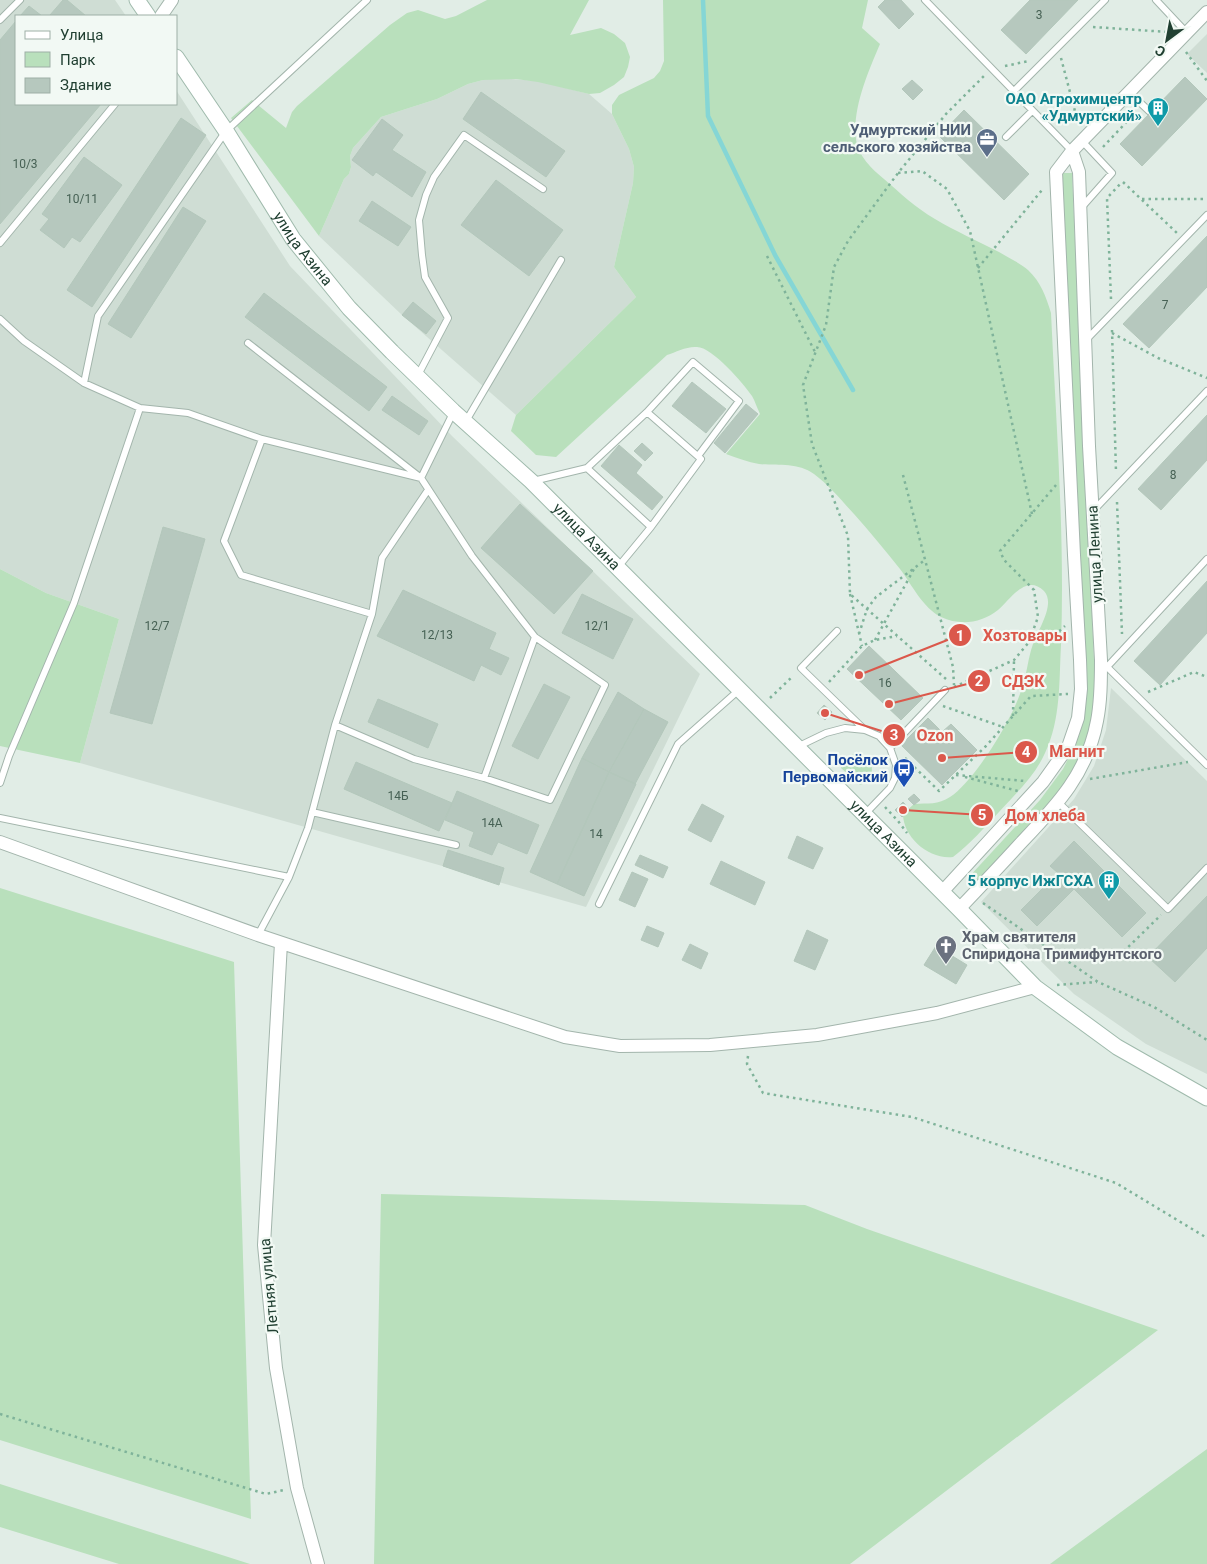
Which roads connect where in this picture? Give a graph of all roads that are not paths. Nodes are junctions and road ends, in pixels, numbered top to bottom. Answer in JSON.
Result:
{"nodes":[{"id":1,"x":20,"y":0,"type":"edge"},
{"id":2,"x":137,"y":0,"type":"edge"},
{"id":3,"x":172,"y":0,"type":"edge"},
{"id":4,"x":367,"y":0,"type":"edge"},
{"id":5,"x":924,"y":0,"type":"edge"},
{"id":6,"x":1105,"y":0,"type":"edge"},
{"id":7,"x":1156,"y":0,"type":"edge"},
{"id":8,"x":1207,"y":12,"type":"edge"},
{"id":9,"x":147,"y":15,"type":"edge"},
{"id":10,"x":162,"y":15,"type":"edge"},
{"id":11,"x":0,"y":20,"type":"edge"},
{"id":12,"x":1182,"y":37,"type":"junction"},
{"id":13,"x":178,"y":60,"type":"edge"},
{"id":14,"x":1013,"y":92,"type":"junction"},
{"id":15,"x":1130,"y":92,"type":"junction"},
{"id":16,"x":114,"y":105,"type":"edge"},
{"id":17,"x":1032,"y":111,"type":"junction"},
{"id":18,"x":1149,"y":111,"type":"dead end"},
{"id":19,"x":226,"y":131,"type":"junction"},
{"id":20,"x":1006,"y":137,"type":"dead end"},
{"id":21,"x":1086,"y":137,"type":"junction"},
{"id":22,"x":1072,"y":151,"type":"junction"},
{"id":23,"x":543,"y":189,"type":"dead end"},
{"id":24,"x":1080,"y":208,"type":"junction"},
{"id":25,"x":1207,"y":215,"type":"edge"},
{"id":26,"x":0,"y":243,"type":"edge"},
{"id":27,"x":561,"y":260,"type":"dead end"},
{"id":28,"x":0,"y":319,"type":"edge"},
{"id":29,"x":1085,"y":341,"type":"junction"},
{"id":30,"x":248,"y":343,"type":"dead end"},
{"id":31,"x":417,"y":376,"type":"junction"},
{"id":32,"x":84,"y":383,"type":"junction"},
{"id":33,"x":1207,"y":391,"type":"edge"},
{"id":34,"x":140,"y":408,"type":"junction"},
{"id":35,"x":454,"y":412,"type":"junction"},
{"id":36,"x":646,"y":412,"type":"junction"},
{"id":37,"x":465,"y":422,"type":"junction"},
{"id":38,"x":262,"y":439,"type":"junction"},
{"id":39,"x":698,"y":456,"type":"junction"},
{"id":40,"x":587,"y":468,"type":"junction"},
{"id":41,"x":421,"y":478,"type":"junction"},
{"id":42,"x":531,"y":481,"type":"junction"},
{"id":43,"x":428,"y":490,"type":"junction"},
{"id":44,"x":1093,"y":511,"type":"junction"},
{"id":45,"x":651,"y":527,"type":"junction"},
{"id":46,"x":1207,"y":559,"type":"edge"},
{"id":47,"x":617,"y":568,"type":"junction"},
{"id":48,"x":372,"y":614,"type":"junction"},
{"id":49,"x":837,"y":631,"type":"dead end"},
{"id":50,"x":535,"y":637,"type":"junction"},
{"id":51,"x":1104,"y":664,"type":"junction"},
{"id":52,"x":740,"y":689,"type":"junction"},
{"id":53,"x":945,"y":690,"type":"road end"},
{"id":54,"x":335,"y":725,"type":"junction"},
{"id":55,"x":865,"y":730,"type":"junction"},
{"id":56,"x":892,"y":746,"type":"junction"},
{"id":57,"x":797,"y":747,"type":"junction"},
{"id":58,"x":0,"y":754,"type":"edge"},
{"id":59,"x":9,"y":756,"type":"junction"},
{"id":60,"x":1207,"y":765,"type":"edge"},
{"id":61,"x":484,"y":778,"type":"junction"},
{"id":62,"x":0,"y":782,"type":"edge"},
{"id":63,"x":1059,"y":803,"type":"junction"},
{"id":64,"x":312,"y":812,"type":"junction"},
{"id":65,"x":864,"y":815,"type":"junction"},
{"id":66,"x":0,"y":818,"type":"edge"},
{"id":67,"x":0,"y":842,"type":"edge"},
{"id":68,"x":456,"y":845,"type":"dead end"},
{"id":69,"x":1207,"y":868,"type":"edge"},
{"id":70,"x":289,"y":877,"type":"junction"},
{"id":71,"x":942,"y":892,"type":"junction"},
{"id":72,"x":598,"y":904,"type":"dead end"},
{"id":73,"x":959,"y":909,"type":"junction"},
{"id":74,"x":258,"y":935,"type":"junction"},
{"id":75,"x":281,"y":943,"type":"junction"},
{"id":76,"x":1035,"y":987,"type":"junction"},
{"id":77,"x":1207,"y":1098,"type":"edge"},
{"id":78,"x":318,"y":1564,"type":"edge"}],
"edges":[{"from":1,"to":11,"type":"lane"},
{"from":2,"to":9,"type":"street"},
{"from":3,"to":10,"type":"street"},
{"from":4,"to":19,"type":"lane"},
{"from":5,"to":14,"type":"lane"},
{"from":6,"to":14,"type":"lane"},
{"from":7,"to":12,"type":"lane"},
{"from":8,"to":12,"type":"street"},
{"from":12,"to":15,"type":"street"},
{"from":13,"to":19,"type":"street","name":"улица Азина"},
{"from":14,"to":17,"type":"lane"},
{"from":15,"to":18,"type":"lane"},
{"from":15,"to":21,"type":"street"},
{"from":16,"to":26,"type":"lane"},
{"from":17,"to":20,"type":"lane"},
{"from":17,"to":22,"type":"lane"},
{"from":19,"to":31,"type":"street","name":"улица Азина"},
{"from":19,"to":32,"type":"lane"},
{"from":21,"to":22,"type":"street"},
{"from":21,"to":24,"type":"lane"},
{"from":22,"to":24,"type":"street","name":"улица Ленина"},
{"from":22,"to":71,"type":"street","name":"улица Ленина"},
{"from":23,"to":31,"type":"lane"},
{"from":24,"to":29,"type":"street","name":"улица Ленина"},
{"from":25,"to":29,"type":"lane"},
{"from":27,"to":37,"type":"lane"},
{"from":28,"to":32,"type":"lane"},
{"from":29,"to":44,"type":"street","name":"улица Ленина"},
{"from":30,"to":41,"type":"lane"},
{"from":31,"to":35,"type":"street","name":"улица Азина"},
{"from":32,"to":34,"type":"lane"},
{"from":33,"to":44,"type":"lane"},
{"from":34,"to":38,"type":"lane"},
{"from":34,"to":59,"type":"lane"},
{"from":35,"to":37,"type":"street","name":"улица Азина"},
{"from":35,"to":41,"type":"lane"},
{"from":36,"to":39,"type":"lane"},
{"from":36,"to":39,"type":"lane"},
{"from":36,"to":40,"type":"lane"},
{"from":37,"to":42,"type":"street","name":"улица Азина"},
{"from":38,"to":41,"type":"lane"},
{"from":38,"to":48,"type":"lane"},
{"from":39,"to":45,"type":"lane"},
{"from":40,"to":42,"type":"lane"},
{"from":40,"to":45,"type":"lane"},
{"from":41,"to":43,"type":"lane"},
{"from":42,"to":47,"type":"street","name":"улица Азина"},
{"from":43,"to":48,"type":"lane"},
{"from":43,"to":50,"type":"lane"},
{"from":44,"to":51,"type":"street","name":"улица Ленина"},
{"from":45,"to":47,"type":"lane"},
{"from":46,"to":51,"type":"lane"},
{"from":47,"to":52,"type":"street","name":"улица Азина"},
{"from":48,"to":54,"type":"lane"},
{"from":49,"to":55,"type":"lane"},
{"from":50,"to":61,"type":"lane"},
{"from":50,"to":61,"type":"lane"},
{"from":51,"to":60,"type":"lane"},
{"from":51,"to":63,"type":"street","name":"улица Ленина"},
{"from":52,"to":57,"type":"street","name":"улица Азина"},
{"from":52,"to":72,"type":"lane"},
{"from":53,"to":56,"type":"lane"},
{"from":54,"to":61,"type":"lane"},
{"from":54,"to":64,"type":"lane"},
{"from":55,"to":56,"type":"lane"},
{"from":55,"to":57,"type":"lane"},
{"from":56,"to":65,"type":"lane"},
{"from":57,"to":65,"type":"street","name":"улица Азина"},
{"from":58,"to":59,"type":"lane"},
{"from":59,"to":62,"type":"lane"},
{"from":63,"to":69,"type":"lane"},
{"from":63,"to":73,"type":"street","name":"улица Ленина"},
{"from":64,"to":68,"type":"lane"},
{"from":64,"to":70,"type":"lane"},
{"from":65,"to":71,"type":"street","name":"улица Азина"},
{"from":66,"to":70,"type":"lane"},
{"from":67,"to":74,"type":"street"},
{"from":70,"to":74,"type":"lane"},
{"from":71,"to":73,"type":"street","name":"улица Азина"},
{"from":73,"to":76,"type":"street","name":"улица Азина"},
{"from":74,"to":75,"type":"street"},
{"from":75,"to":76,"type":"street"},
{"from":75,"to":78,"type":"street","name":"Летняя улица"},
{"from":76,"to":77,"type":"street","name":"улица Азина"}]}
